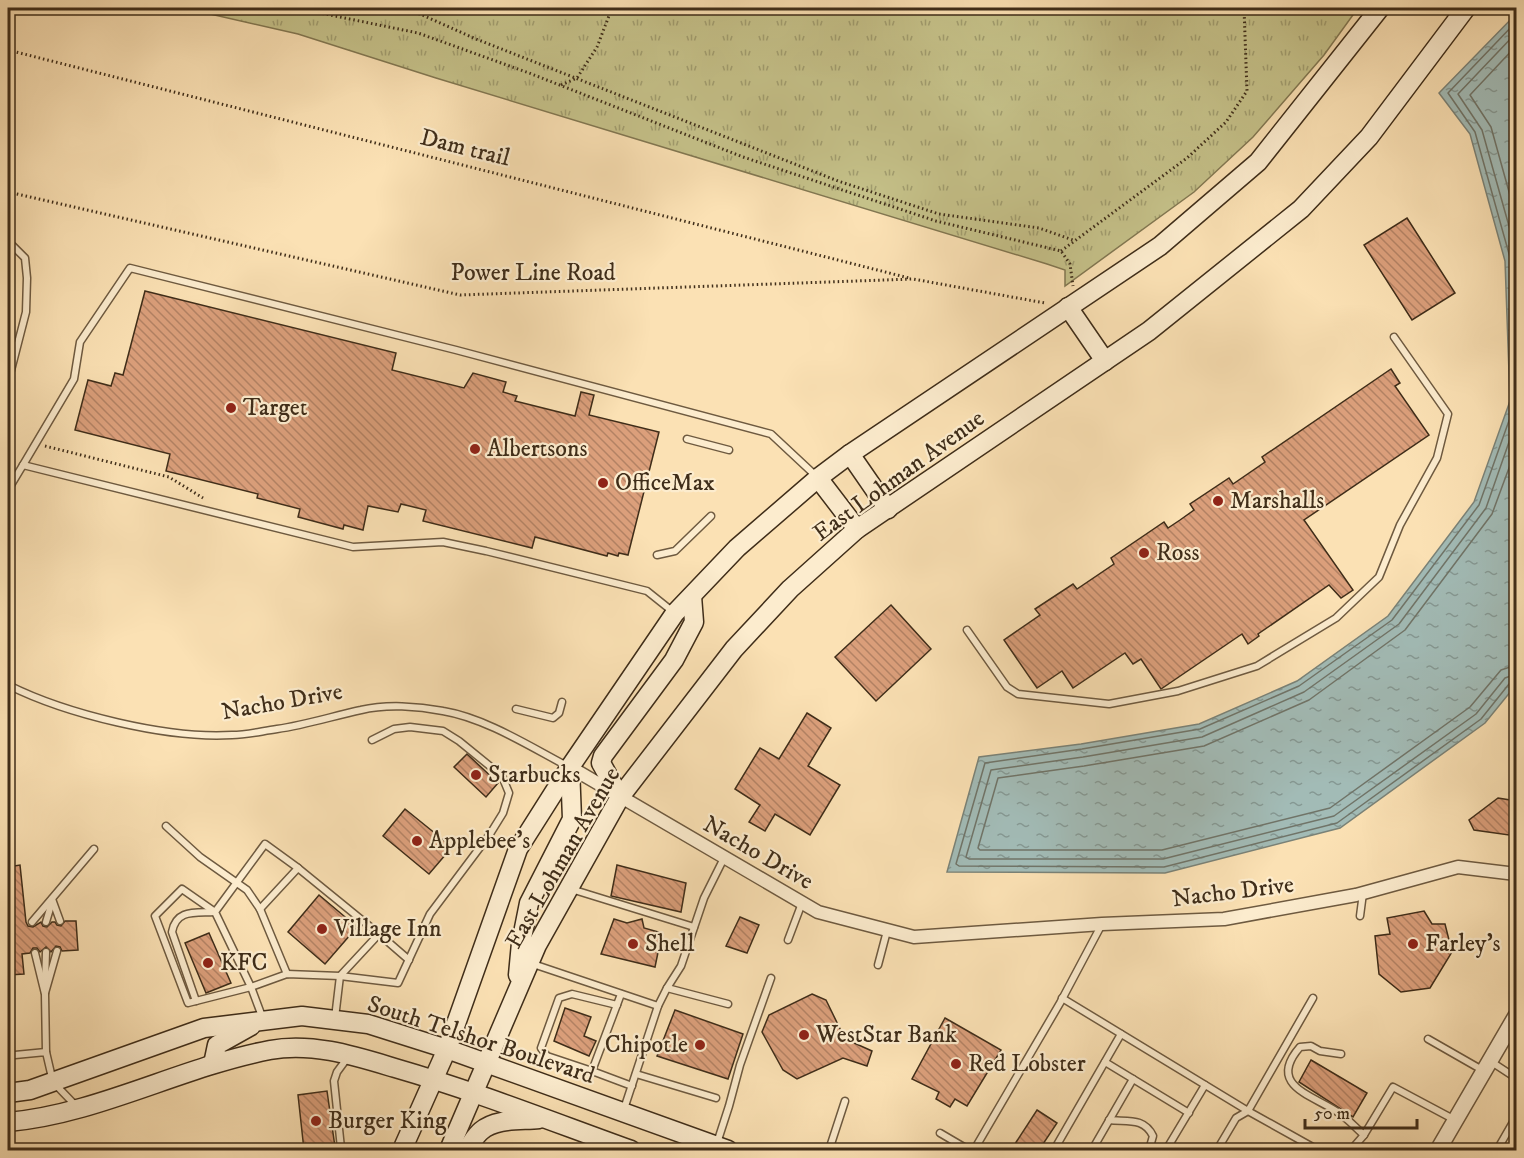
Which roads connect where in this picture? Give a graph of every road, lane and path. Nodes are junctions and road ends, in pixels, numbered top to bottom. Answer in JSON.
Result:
{"nodes":[{"id":1,"x":296,"y":8,"type":"edge"},
{"id":2,"x":383,"y":8,"type":"edge"},
{"id":3,"x":612,"y":8,"type":"edge"},
{"id":4,"x":1244,"y":8,"type":"edge"},
{"id":5,"x":1380,"y":8,"type":"edge"},
{"id":6,"x":1466,"y":8,"type":"edge"},
{"id":7,"x":8,"y":50,"type":"edge"},
{"id":8,"x":577,"y":78,"type":"junction"},
{"id":9,"x":561,"y":85,"type":"junction"},
{"id":10,"x":8,"y":192,"type":"edge"},
{"id":11,"x":1073,"y":240,"type":"junction"},
{"id":12,"x":8,"y":245,"type":"edge"},
{"id":13,"x":1061,"y":251,"type":"junction"},
{"id":14,"x":913,"y":279,"type":"junction"},
{"id":15,"x":1068,"y":307,"type":"junction"},
{"id":16,"x":1394,"y":337,"type":"dead end"},
{"id":17,"x":1105,"y":362,"type":"junction"},
{"id":18,"x":8,"y":382,"type":"edge"},
{"id":19,"x":687,"y":440,"type":"dead end"},
{"id":20,"x":36,"y":444,"type":"junction"},
{"id":21,"x":729,"y":450,"type":"dead end"},
{"id":22,"x":850,"y":454,"type":"junction"},
{"id":23,"x":23,"y":465,"type":"junction"},
{"id":24,"x":818,"y":478,"type":"junction"},
{"id":25,"x":8,"y":490,"type":"edge"},
{"id":26,"x":205,"y":500,"type":"dead end"},
{"id":27,"x":888,"y":509,"type":"junction"},
{"id":28,"x":711,"y":516,"type":"dead end"},
{"id":29,"x":858,"y":529,"type":"junction"},
{"id":30,"x":657,"y":555,"type":"dead end"},
{"id":31,"x":692,"y":596,"type":"junction"},
{"id":32,"x":675,"y":613,"type":"junction"},
{"id":33,"x":967,"y":630,"type":"dead end"},
{"id":34,"x":8,"y":686,"type":"edge"},
{"id":35,"x":562,"y":702,"type":"dead end"},
{"id":36,"x":516,"y":709,"type":"dead end"},
{"id":37,"x":372,"y":740,"type":"dead end"},
{"id":38,"x":570,"y":767,"type":"junction"},
{"id":39,"x":620,"y":797,"type":"junction"},
{"id":40,"x":166,"y":826,"type":"dead end"},
{"id":41,"x":94,"y":849,"type":"dead end"},
{"id":42,"x":724,"y":858,"type":"junction"},
{"id":43,"x":298,"y":868,"type":"junction"},
{"id":44,"x":1516,"y":874,"type":"edge"},
{"id":45,"x":237,"y":883,"type":"junction"},
{"id":46,"x":569,"y":888,"type":"junction"},
{"id":47,"x":1363,"y":893,"type":"junction"},
{"id":48,"x":52,"y":899,"type":"junction"},
{"id":49,"x":802,"y":903,"type":"junction"},
{"id":50,"x":260,"y":909,"type":"junction"},
{"id":51,"x":215,"y":912,"type":"junction"},
{"id":52,"x":1360,"y":916,"type":"dead end"},
{"id":53,"x":60,"y":921,"type":"dead end"},
{"id":54,"x":32,"y":922,"type":"dead end"},
{"id":55,"x":46,"y":922,"type":"dead end"},
{"id":56,"x":1102,"y":924,"type":"junction"},
{"id":57,"x":693,"y":927,"type":"junction"},
{"id":58,"x":887,"y":931,"type":"junction"},
{"id":59,"x":379,"y":934,"type":"junction"},
{"id":60,"x":788,"y":940,"type":"dead end"},
{"id":61,"x":57,"y":951,"type":"dead end"},
{"id":62,"x":46,"y":952,"type":"dead end"},
{"id":63,"x":35,"y":953,"type":"dead end"},
{"id":64,"x":409,"y":960,"type":"junction"},
{"id":65,"x":529,"y":963,"type":"junction"},
{"id":66,"x":878,"y":965,"type":"dead end"},
{"id":67,"x":287,"y":974,"type":"junction"},
{"id":68,"x":340,"y":976,"type":"junction"},
{"id":69,"x":771,"y":978,"type":"dead end"},
{"id":70,"x":251,"y":987,"type":"junction"},
{"id":71,"x":667,"y":988,"type":"junction"},
{"id":72,"x":517,"y":992,"type":"junction"},
{"id":73,"x":45,"y":993,"type":"junction"},
{"id":74,"x":621,"y":994,"type":"junction"},
{"id":75,"x":1062,"y":998,"type":"junction"},
{"id":76,"x":1313,"y":998,"type":"dead end"},
{"id":77,"x":196,"y":1001,"type":"junction"},
{"id":78,"x":728,"y":1004,"type":"dead end"},
{"id":79,"x":617,"y":1005,"type":"junction"},
{"id":80,"x":658,"y":1006,"type":"junction"},
{"id":81,"x":1516,"y":1016,"type":"edge"},
{"id":82,"x":263,"y":1019,"type":"junction"},
{"id":83,"x":335,"y":1019,"type":"junction"},
{"id":84,"x":1121,"y":1034,"type":"junction"},
{"id":85,"x":1428,"y":1039,"type":"dead end"},
{"id":86,"x":447,"y":1049,"type":"junction"},
{"id":87,"x":45,"y":1052,"type":"junction"},
{"id":88,"x":1341,"y":1054,"type":"dead end"},
{"id":89,"x":15,"y":1055,"type":"dead end"},
{"id":90,"x":349,"y":1055,"type":"junction"},
{"id":91,"x":1105,"y":1062,"type":"junction"},
{"id":92,"x":486,"y":1063,"type":"junction"},
{"id":93,"x":213,"y":1064,"type":"junction"},
{"id":94,"x":1487,"y":1066,"type":"junction"},
{"id":95,"x":592,"y":1071,"type":"junction"},
{"id":96,"x":636,"y":1074,"type":"junction"},
{"id":97,"x":1516,"y":1078,"type":"edge"},
{"id":98,"x":434,"y":1079,"type":"junction"},
{"id":99,"x":1133,"y":1079,"type":"junction"},
{"id":100,"x":53,"y":1082,"type":"junction"},
{"id":101,"x":1206,"y":1085,"type":"junction"},
{"id":102,"x":632,"y":1086,"type":"junction"},
{"id":103,"x":8,"y":1093,"type":"edge"},
{"id":104,"x":474,"y":1093,"type":"junction"},
{"id":105,"x":716,"y":1098,"type":"dead end"},
{"id":106,"x":845,"y":1101,"type":"dead end"},
{"id":107,"x":78,"y":1108,"type":"junction"},
{"id":108,"x":1248,"y":1111,"type":"junction"},
{"id":109,"x":623,"y":1113,"type":"junction"},
{"id":110,"x":1189,"y":1113,"type":"junction"},
{"id":111,"x":1516,"y":1117,"type":"edge"},
{"id":112,"x":544,"y":1119,"type":"junction"},
{"id":113,"x":1109,"y":1120,"type":"junction"},
{"id":114,"x":1456,"y":1120,"type":"junction"},
{"id":115,"x":8,"y":1122,"type":"edge"},
{"id":116,"x":940,"y":1133,"type":"dead end"},
{"id":117,"x":1364,"y":1135,"type":"junction"},
{"id":118,"x":722,"y":1148,"type":"edge"},
{"id":119,"x":339,"y":1150,"type":"edge"},
{"id":120,"x":402,"y":1150,"type":"edge"},
{"id":121,"x":449,"y":1150,"type":"edge"},
{"id":122,"x":466,"y":1150,"type":"edge"},
{"id":123,"x":631,"y":1150,"type":"edge"},
{"id":124,"x":829,"y":1150,"type":"edge"},
{"id":125,"x":969,"y":1150,"type":"edge"},
{"id":126,"x":974,"y":1150,"type":"edge"},
{"id":127,"x":1054,"y":1150,"type":"edge"},
{"id":128,"x":1092,"y":1150,"type":"edge"},
{"id":129,"x":1149,"y":1150,"type":"edge"},
{"id":130,"x":1166,"y":1150,"type":"edge"},
{"id":131,"x":1217,"y":1150,"type":"edge"},
{"id":132,"x":1318,"y":1150,"type":"edge"},
{"id":133,"x":1352,"y":1150,"type":"edge"},
{"id":134,"x":1438,"y":1150,"type":"edge"},
{"id":135,"x":1497,"y":1150,"type":"edge"}],
"edges":[{"from":1,"to":9,"type":"path"},
{"from":2,"to":8,"type":"path"},
{"from":3,"to":8,"type":"path"},
{"from":4,"to":11,"type":"path"},
{"from":5,"to":15,"type":"main road","name":"East Lohman Avenue"},
{"from":6,"to":17,"type":"main road","name":"East Lohman Avenue"},
{"from":7,"to":14,"type":"path","name":"Dam trail"},
{"from":8,"to":9,"type":"path"},
{"from":8,"to":11,"type":"path"},
{"from":9,"to":13,"type":"path"},
{"from":10,"to":14,"type":"path","name":"Power Line Road"},
{"from":11,"to":13,"type":"path"},
{"from":12,"to":18,"type":"lane"},
{"from":13,"to":15,"type":"path"},
{"from":14,"to":15,"type":"path","name":"Power Line Road"},
{"from":15,"to":17,"type":"main road"},
{"from":15,"to":22,"type":"main road","name":"East Lohman Avenue"},
{"from":16,"to":33,"type":"lane"},
{"from":17,"to":27,"type":"main road","name":"East Lohman Avenue"},
{"from":19,"to":21,"type":"lane"},
{"from":20,"to":23,"type":"lane"},
{"from":20,"to":24,"type":"lane"},
{"from":20,"to":26,"type":"path"},
{"from":22,"to":24,"type":"main road","name":"East Lohman Avenue"},
{"from":22,"to":27,"type":"main road"},
{"from":23,"to":25,"type":"lane"},
{"from":23,"to":32,"type":"lane"},
{"from":24,"to":29,"type":"main road"},
{"from":24,"to":31,"type":"main road","name":"East Lohman Avenue"},
{"from":27,"to":29,"type":"main road","name":"East Lohman Avenue"},
{"from":28,"to":30,"type":"lane"},
{"from":29,"to":39,"type":"main road","name":"East Lohman Avenue"},
{"from":31,"to":32,"type":"main road","name":"East Lohman Avenue"},
{"from":31,"to":39,"type":"main road"},
{"from":32,"to":38,"type":"main road","name":"East Lohman Avenue"},
{"from":34,"to":38,"type":"lane","name":"Nacho Drive"},
{"from":35,"to":36,"type":"lane"},
{"from":37,"to":64,"type":"lane"},
{"from":38,"to":39,"type":"street","name":"Nacho Drive"},
{"from":38,"to":72,"type":"main road"},
{"from":38,"to":86,"type":"main road","name":"East Lohman Avenue"},
{"from":39,"to":42,"type":"street","name":"Nacho Drive"},
{"from":39,"to":46,"type":"main road","name":"East Lohman Avenue"},
{"from":40,"to":45,"type":"lane"},
{"from":41,"to":48,"type":"lane"},
{"from":42,"to":49,"type":"street","name":"Nacho Drive"},
{"from":42,"to":57,"type":"lane"},
{"from":43,"to":45,"type":"lane"},
{"from":43,"to":50,"type":"lane"},
{"from":43,"to":59,"type":"lane"},
{"from":44,"to":47,"type":"street","name":"Nacho Drive"},
{"from":45,"to":50,"type":"lane"},
{"from":45,"to":51,"type":"lane"},
{"from":46,"to":57,"type":"lane"},
{"from":46,"to":65,"type":"main road","name":"East Lohman Avenue"},
{"from":47,"to":52,"type":"lane"},
{"from":47,"to":56,"type":"street","name":"Nacho Drive"},
{"from":48,"to":53,"type":"lane"},
{"from":48,"to":54,"type":"lane"},
{"from":48,"to":55,"type":"lane"},
{"from":49,"to":58,"type":"street","name":"Nacho Drive"},
{"from":49,"to":60,"type":"lane"},
{"from":50,"to":67,"type":"lane"},
{"from":51,"to":70,"type":"lane"},
{"from":51,"to":77,"type":"lane"},
{"from":51,"to":77,"type":"lane"},
{"from":56,"to":58,"type":"street","name":"Nacho Drive"},
{"from":56,"to":75,"type":"lane"},
{"from":57,"to":71,"type":"lane"},
{"from":58,"to":66,"type":"lane"},
{"from":59,"to":64,"type":"lane"},
{"from":59,"to":68,"type":"lane"},
{"from":61,"to":73,"type":"lane"},
{"from":62,"to":73,"type":"lane"},
{"from":63,"to":73,"type":"lane"},
{"from":64,"to":68,"type":"lane"},
{"from":65,"to":72,"type":"main road","name":"East Lohman Avenue"},
{"from":65,"to":74,"type":"lane"},
{"from":67,"to":68,"type":"lane"},
{"from":67,"to":70,"type":"lane"},
{"from":68,"to":83,"type":"lane"},
{"from":69,"to":118,"type":"lane"},
{"from":70,"to":77,"type":"lane"},
{"from":70,"to":82,"type":"lane"},
{"from":71,"to":78,"type":"lane"},
{"from":71,"to":80,"type":"lane"},
{"from":72,"to":92,"type":"main road","name":"East Lohman Avenue"},
{"from":73,"to":87,"type":"lane"},
{"from":74,"to":79,"type":"lane"},
{"from":74,"to":80,"type":"lane"},
{"from":75,"to":84,"type":"lane"},
{"from":75,"to":126,"type":"lane"},
{"from":76,"to":108,"type":"lane"},
{"from":79,"to":95,"type":"lane"},
{"from":79,"to":95,"type":"lane"},
{"from":80,"to":96,"type":"lane"},
{"from":81,"to":94,"type":"street"},
{"from":82,"to":83,"type":"main road","name":"South Telshor Boulevard"},
{"from":82,"to":93,"type":"main road"},
{"from":82,"to":100,"type":"main road","name":"South Telshor Boulevard"},
{"from":83,"to":86,"type":"main road","name":"South Telshor Boulevard"},
{"from":84,"to":91,"type":"lane"},
{"from":84,"to":101,"type":"lane"},
{"from":85,"to":94,"type":"lane"},
{"from":86,"to":92,"type":"main road","name":"South Telshor Boulevard"},
{"from":86,"to":98,"type":"main road","name":"East Lohman Avenue"},
{"from":87,"to":89,"type":"lane"},
{"from":87,"to":100,"type":"lane"},
{"from":88,"to":117,"type":"lane"},
{"from":90,"to":93,"type":"main road"},
{"from":90,"to":98,"type":"main road"},
{"from":90,"to":119,"type":"lane"},
{"from":91,"to":99,"type":"lane"},
{"from":91,"to":127,"type":"lane"},
{"from":92,"to":104,"type":"main road","name":"East Lohman Avenue"},
{"from":92,"to":109,"type":"main road","name":"South Telshor Boulevard"},
{"from":93,"to":107,"type":"main road"},
{"from":94,"to":97,"type":"lane"},
{"from":94,"to":114,"type":"street"},
{"from":95,"to":102,"type":"lane"},
{"from":96,"to":102,"type":"lane"},
{"from":96,"to":105,"type":"lane"},
{"from":98,"to":104,"type":"main road"},
{"from":98,"to":120,"type":"main road","name":"East Lohman Avenue"},
{"from":99,"to":110,"type":"lane"},
{"from":99,"to":113,"type":"lane"},
{"from":100,"to":103,"type":"main road","name":"South Telshor Boulevard"},
{"from":100,"to":107,"type":"lane"},
{"from":101,"to":108,"type":"lane"},
{"from":101,"to":110,"type":"lane"},
{"from":102,"to":109,"type":"lane"},
{"from":104,"to":112,"type":"main road"},
{"from":104,"to":121,"type":"main road","name":"East Lohman Avenue"},
{"from":106,"to":124,"type":"lane"},
{"from":107,"to":115,"type":"main road"},
{"from":108,"to":131,"type":"lane"},
{"from":108,"to":132,"type":"lane"},
{"from":109,"to":118,"type":"main road","name":"South Telshor Boulevard"},
{"from":110,"to":130,"type":"lane"},
{"from":111,"to":135,"type":"lane"},
{"from":112,"to":122,"type":"main road"},
{"from":112,"to":123,"type":"main road"},
{"from":113,"to":128,"type":"lane"},
{"from":113,"to":129,"type":"lane"},
{"from":114,"to":117,"type":"lane"},
{"from":114,"to":134,"type":"street"},
{"from":116,"to":125,"type":"lane"},
{"from":117,"to":133,"type":"lane"}]}
